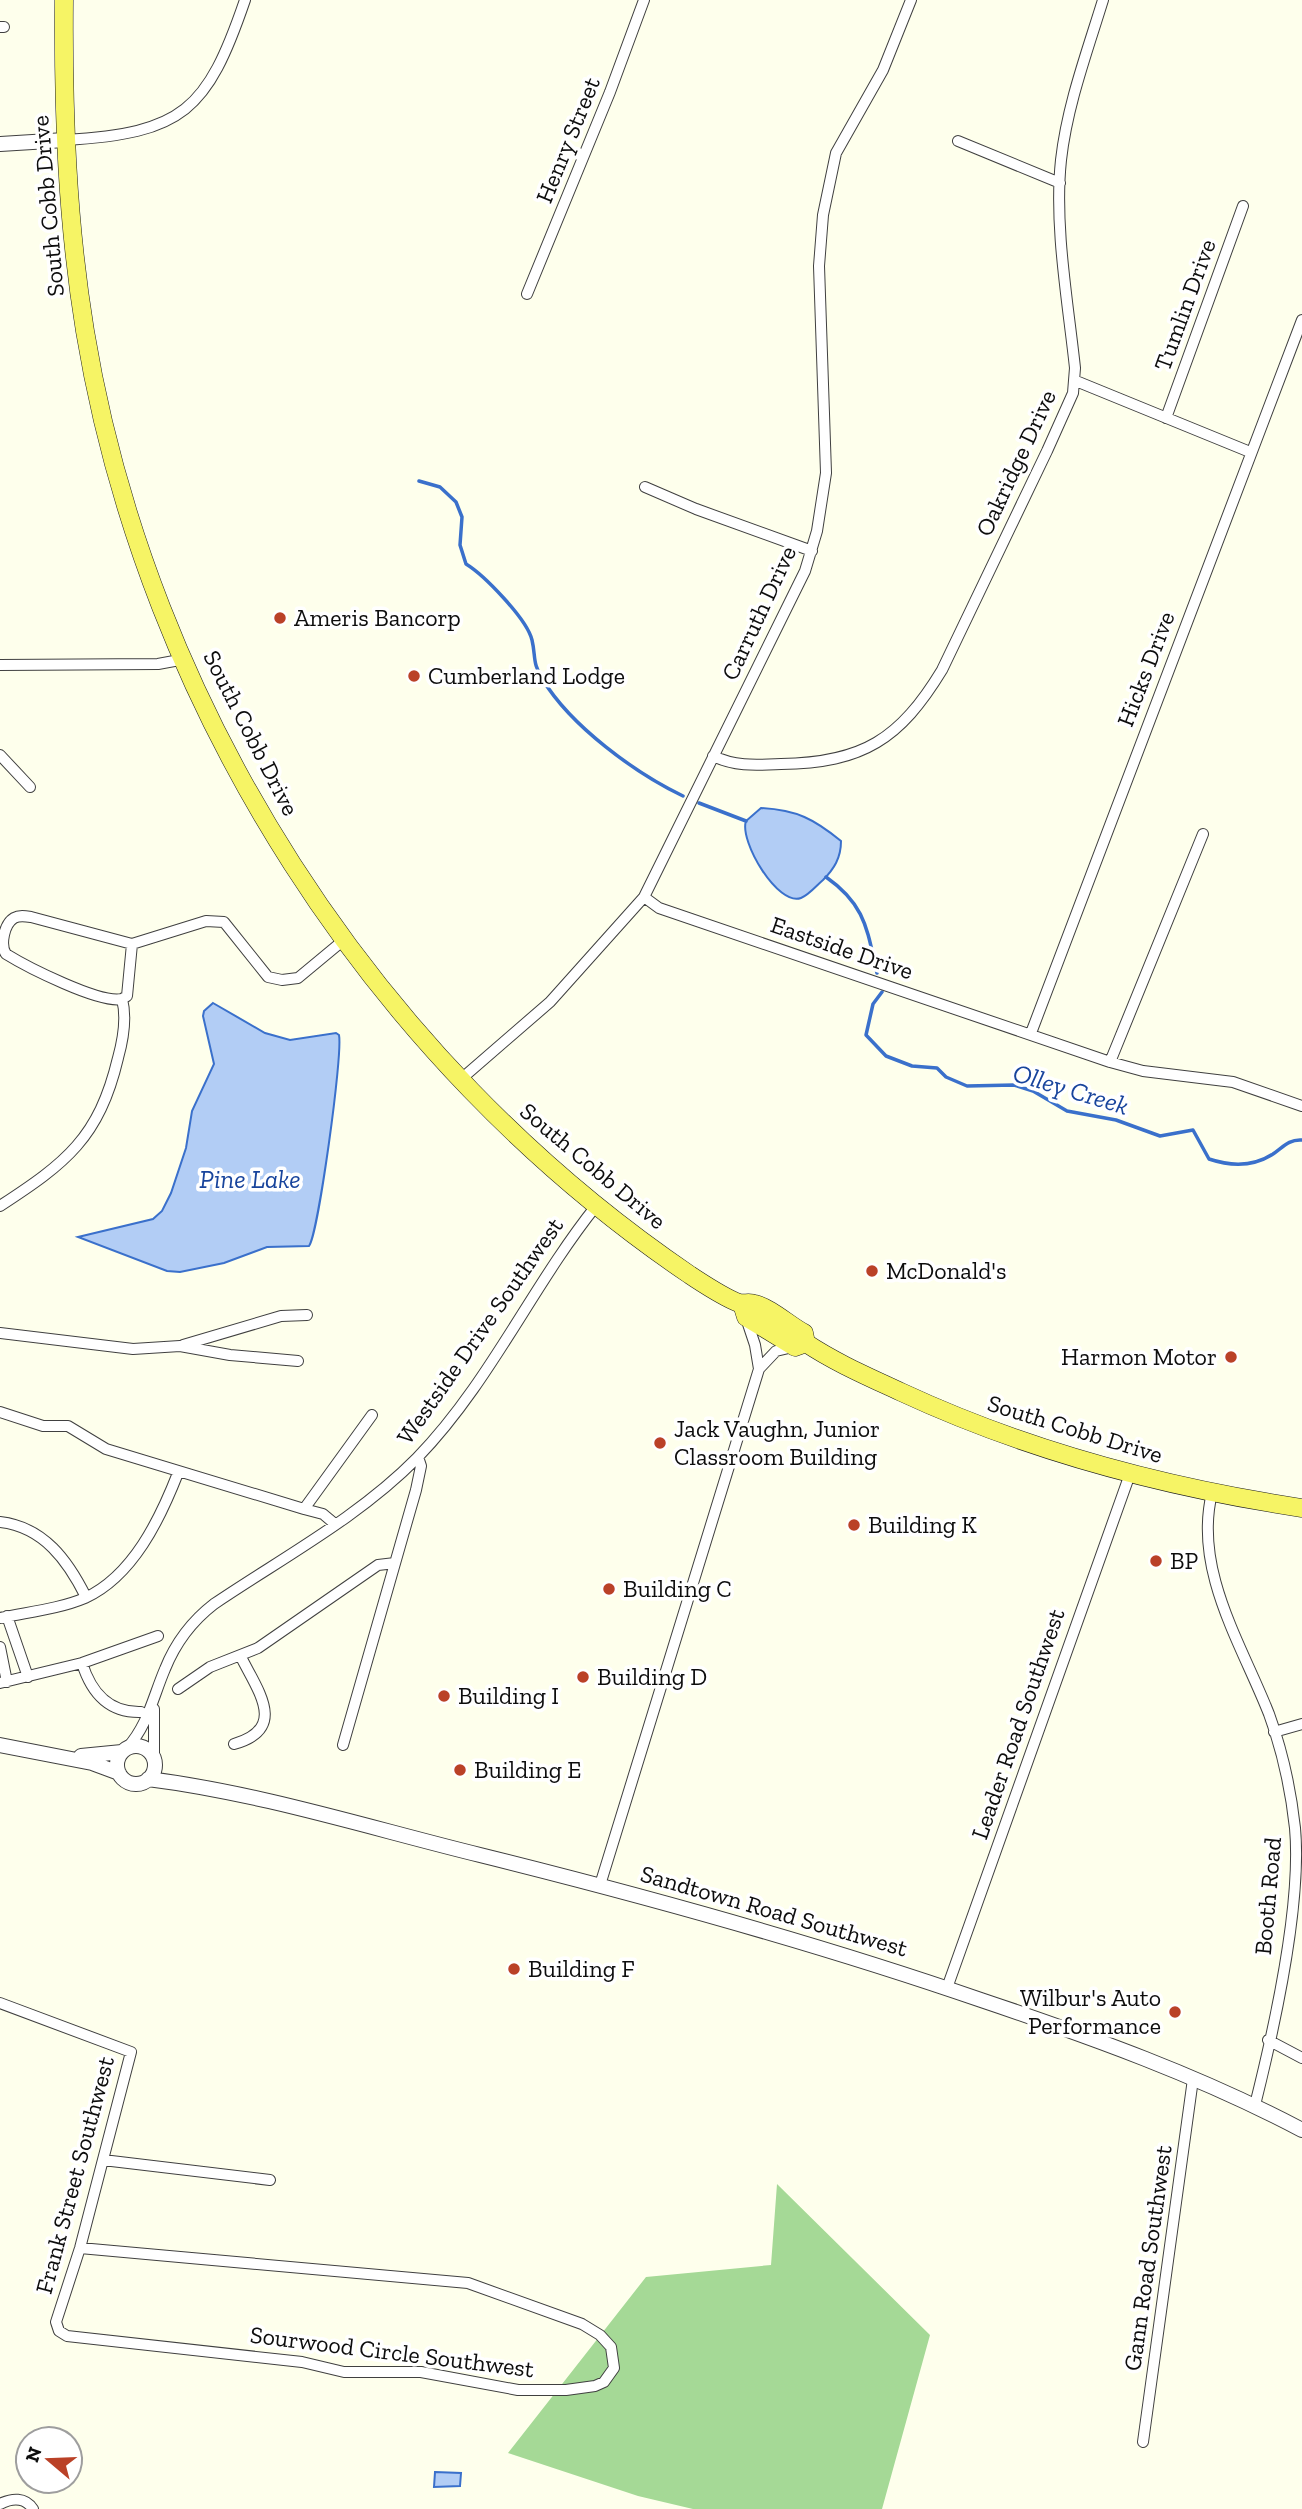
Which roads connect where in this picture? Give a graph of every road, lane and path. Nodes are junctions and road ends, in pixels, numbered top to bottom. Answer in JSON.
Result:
{"nodes":[{"id":1,"x":65,"y":0,"type":"edge"},
{"id":2,"x":245,"y":0,"type":"edge"},
{"id":3,"x":644,"y":0,"type":"edge"},
{"id":4,"x":911,"y":0,"type":"edge"},
{"id":5,"x":1103,"y":0,"type":"edge"},
{"id":6,"x":65,"y":140,"type":"junction"},
{"id":7,"x":958,"y":141,"type":"dead end"},
{"id":8,"x":0,"y":145,"type":"edge"},
{"id":9,"x":1060,"y":183,"type":"junction"},
{"id":10,"x":1243,"y":206,"type":"dead end"},
{"id":11,"x":527,"y":294,"type":"dead end"},
{"id":12,"x":1302,"y":320,"type":"edge"},
{"id":13,"x":1076,"y":381,"type":"junction"},
{"id":14,"x":1166,"y":418,"type":"junction"},
{"id":15,"x":1250,"y":452,"type":"junction"},
{"id":16,"x":645,"y":487,"type":"dead end"},
{"id":17,"x":812,"y":551,"type":"junction"},
{"id":18,"x":185,"y":659,"type":"junction"},
{"id":19,"x":0,"y":665,"type":"edge"},
{"id":20,"x":0,"y":755,"type":"edge"},
{"id":21,"x":713,"y":756,"type":"junction"},
{"id":22,"x":30,"y":787,"type":"dead end"},
{"id":23,"x":1203,"y":834,"type":"dead end"},
{"id":24,"x":643,"y":897,"type":"junction"},
{"id":25,"x":345,"y":939,"type":"junction"},
{"id":26,"x":132,"y":944,"type":"junction"},
{"id":27,"x":122,"y":999,"type":"junction"},
{"id":28,"x":1031,"y":1033,"type":"junction"},
{"id":29,"x":1110,"y":1062,"type":"junction"},
{"id":30,"x":460,"y":1080,"type":"junction"},
{"id":31,"x":1302,"y":1105,"type":"edge"},
{"id":32,"x":0,"y":1206,"type":"edge"},
{"id":33,"x":596,"y":1206,"type":"junction"},
{"id":34,"x":744,"y":1311,"type":"junction"},
{"id":35,"x":307,"y":1315,"type":"dead end"},
{"id":36,"x":0,"y":1333,"type":"edge"},
{"id":37,"x":801,"y":1345,"type":"junction"},
{"id":38,"x":180,"y":1346,"type":"junction"},
{"id":39,"x":298,"y":1361,"type":"dead end"},
{"id":40,"x":759,"y":1369,"type":"junction"},
{"id":41,"x":0,"y":1412,"type":"edge"},
{"id":42,"x":372,"y":1415,"type":"dead end"},
{"id":43,"x":418,"y":1457,"type":"junction"},
{"id":44,"x":178,"y":1473,"type":"junction"},
{"id":45,"x":1130,"y":1474,"type":"junction"},
{"id":46,"x":1212,"y":1493,"type":"junction"},
{"id":47,"x":1302,"y":1508,"type":"edge"},
{"id":48,"x":304,"y":1509,"type":"junction"},
{"id":49,"x":0,"y":1522,"type":"edge"},
{"id":50,"x":335,"y":1524,"type":"junction"},
{"id":51,"x":395,"y":1563,"type":"junction"},
{"id":52,"x":86,"y":1597,"type":"junction"},
{"id":53,"x":4,"y":1617,"type":"edge"},
{"id":54,"x":158,"y":1636,"type":"dead end"},
{"id":55,"x":0,"y":1647,"type":"edge"},
{"id":56,"x":241,"y":1657,"type":"junction"},
{"id":57,"x":82,"y":1663,"type":"junction"},
{"id":58,"x":28,"y":1677,"type":"junction"},
{"id":59,"x":3,"y":1683,"type":"edge"},
{"id":60,"x":178,"y":1689,"type":"dead end"},
{"id":61,"x":155,"y":1699,"type":"junction"},
{"id":62,"x":141,"y":1712,"type":"dead end"},
{"id":63,"x":1302,"y":1724,"type":"edge"},
{"id":64,"x":1273,"y":1732,"type":"junction"},
{"id":65,"x":234,"y":1744,"type":"dead end"},
{"id":66,"x":0,"y":1745,"type":"edge"},
{"id":67,"x":343,"y":1745,"type":"dead end"},
{"id":68,"x":124,"y":1750,"type":"junction"},
{"id":69,"x":59,"y":1756,"type":"junction"},
{"id":70,"x":154,"y":1762,"type":"junction"},
{"id":71,"x":119,"y":1773,"type":"junction"},
{"id":72,"x":148,"y":1779,"type":"junction"},
{"id":73,"x":216,"y":1790,"type":"junction"},
{"id":74,"x":1298,"y":1830,"type":"edge"},
{"id":75,"x":600,"y":1885,"type":"junction"},
{"id":76,"x":1289,"y":1931,"type":"junction"},
{"id":77,"x":1302,"y":1936,"type":"edge"},
{"id":78,"x":947,"y":1988,"type":"junction"},
{"id":79,"x":0,"y":2003,"type":"edge"},
{"id":80,"x":1268,"y":2040,"type":"junction"},
{"id":81,"x":1302,"y":2058,"type":"edge"},
{"id":82,"x":1193,"y":2079,"type":"junction"},
{"id":83,"x":1255,"y":2105,"type":"junction"},
{"id":84,"x":1302,"y":2130,"type":"edge"},
{"id":85,"x":103,"y":2160,"type":"junction"},
{"id":86,"x":270,"y":2180,"type":"dead end"},
{"id":87,"x":80,"y":2248,"type":"junction"},
{"id":88,"x":56,"y":2322,"type":"joint"},
{"id":89,"x":1143,"y":2442,"type":"dead end"},
{"id":90,"x":0,"y":2504,"type":"edge"},
{"id":91,"x":33,"y":2509,"type":"edge"}],
"edges":[{"from":1,"to":6,"type":"main road","name":"South Cobb Drive"},
{"from":2,"to":6,"type":"street"},
{"from":3,"to":11,"type":"street","name":"Henry Street"},
{"from":4,"to":17,"type":"street","name":"Carruth Drive"},
{"from":5,"to":9,"type":"street","name":"Oakridge Drive"},
{"from":6,"to":8,"type":"street"},
{"from":6,"to":18,"type":"main road","name":"South Cobb Drive"},
{"from":7,"to":9,"type":"street"},
{"from":9,"to":13,"type":"street","name":"Oakridge Drive"},
{"from":10,"to":14,"type":"street","name":"Tumlin Drive"},
{"from":12,"to":15,"type":"street","name":"Hicks Drive"},
{"from":13,"to":14,"type":"street"},
{"from":13,"to":21,"type":"street","name":"Oakridge Drive"},
{"from":14,"to":15,"type":"street"},
{"from":15,"to":28,"type":"street","name":"Hicks Drive"},
{"from":16,"to":17,"type":"street"},
{"from":17,"to":21,"type":"street","name":"Carruth Drive"},
{"from":18,"to":19,"type":"street"},
{"from":18,"to":25,"type":"main road","name":"South Cobb Drive"},
{"from":20,"to":22,"type":"street"},
{"from":21,"to":24,"type":"street","name":"Carruth Drive"},
{"from":23,"to":29,"type":"street"},
{"from":24,"to":28,"type":"street","name":"Eastside Drive"},
{"from":24,"to":30,"type":"street","name":"Carruth Drive"},
{"from":25,"to":26,"type":"street"},
{"from":25,"to":30,"type":"main road","name":"South Cobb Drive"},
{"from":26,"to":27,"type":"street"},
{"from":26,"to":27,"type":"street"},
{"from":27,"to":32,"type":"street"},
{"from":28,"to":29,"type":"street","name":"Eastside Drive"},
{"from":29,"to":31,"type":"street","name":"Eastside Drive"},
{"from":30,"to":33,"type":"main road","name":"South Cobb Drive"},
{"from":33,"to":34,"type":"main road","name":"South Cobb Drive"},
{"from":33,"to":43,"type":"street","name":"Westside Drive Southwest"},
{"from":34,"to":37,"type":"main road","name":"South Cobb Drive"},
{"from":34,"to":40,"type":"street"},
{"from":35,"to":38,"type":"street"},
{"from":36,"to":38,"type":"street"},
{"from":37,"to":40,"type":"street"},
{"from":37,"to":45,"type":"main road","name":"South Cobb Drive"},
{"from":38,"to":39,"type":"street"},
{"from":40,"to":75,"type":"street"},
{"from":41,"to":44,"type":"street"},
{"from":42,"to":48,"type":"street"},
{"from":43,"to":50,"type":"street","name":"Westside Drive Southwest"},
{"from":43,"to":51,"type":"street"},
{"from":44,"to":48,"type":"street"},
{"from":44,"to":52,"type":"street"},
{"from":45,"to":46,"type":"main road","name":"South Cobb Drive"},
{"from":45,"to":78,"type":"street","name":"Leader Road Southwest"},
{"from":46,"to":47,"type":"main road","name":"South Cobb Drive"},
{"from":46,"to":64,"type":"street","name":"Booth Road"},
{"from":48,"to":50,"type":"street"},
{"from":49,"to":52,"type":"street"},
{"from":50,"to":61,"type":"street","name":"Westside Drive Southwest"},
{"from":51,"to":56,"type":"street"},
{"from":51,"to":67,"type":"street"},
{"from":52,"to":53,"type":"street"},
{"from":53,"to":58,"type":"street"},
{"from":54,"to":57,"type":"street"},
{"from":55,"to":59,"type":"street"},
{"from":56,"to":60,"type":"street"},
{"from":56,"to":65,"type":"street"},
{"from":57,"to":58,"type":"street"},
{"from":57,"to":62,"type":"street"},
{"from":58,"to":59,"type":"street"},
{"from":61,"to":68,"type":"street","name":"Westside Drive Southwest"},
{"from":61,"to":70,"type":"street","name":"Westside Drive Southwest"},
{"from":63,"to":64,"type":"street"},
{"from":64,"to":74,"type":"street","name":"Booth Road"},
{"from":66,"to":69,"type":"street"},
{"from":68,"to":69,"type":"street"},
{"from":68,"to":70,"type":"street"},
{"from":68,"to":71,"type":"street"},
{"from":69,"to":71,"type":"street"},
{"from":70,"to":72,"type":"street"},
{"from":70,"to":73,"type":"street","name":"Sandtown Road Southwest"},
{"from":71,"to":72,"type":"street"},
{"from":72,"to":73,"type":"street","name":"Sandtown Road Southwest"},
{"from":73,"to":75,"type":"street","name":"Sandtown Road Southwest"},
{"from":74,"to":76,"type":"street","name":"Booth Road"},
{"from":75,"to":78,"type":"street","name":"Sandtown Road Southwest"},
{"from":76,"to":77,"type":"street"},
{"from":76,"to":80,"type":"street","name":"Booth Road"},
{"from":78,"to":82,"type":"street","name":"Sandtown Road Southwest"},
{"from":79,"to":85,"type":"street","name":"Frank Street Southwest"},
{"from":80,"to":81,"type":"street"},
{"from":80,"to":83,"type":"street","name":"Booth Road"},
{"from":82,"to":83,"type":"street","name":"Sandtown Road Southwest"},
{"from":82,"to":89,"type":"street","name":"Gann Road Southwest"},
{"from":83,"to":84,"type":"street","name":"Sandtown Road Southwest"},
{"from":85,"to":86,"type":"street"},
{"from":85,"to":87,"type":"street","name":"Frank Street Southwest"},
{"from":87,"to":88,"type":"street","name":"Frank Street Southwest"},
{"from":87,"to":88,"type":"street","name":"Sourwood Circle Southwest"},
{"from":90,"to":91,"type":"street"}]}
